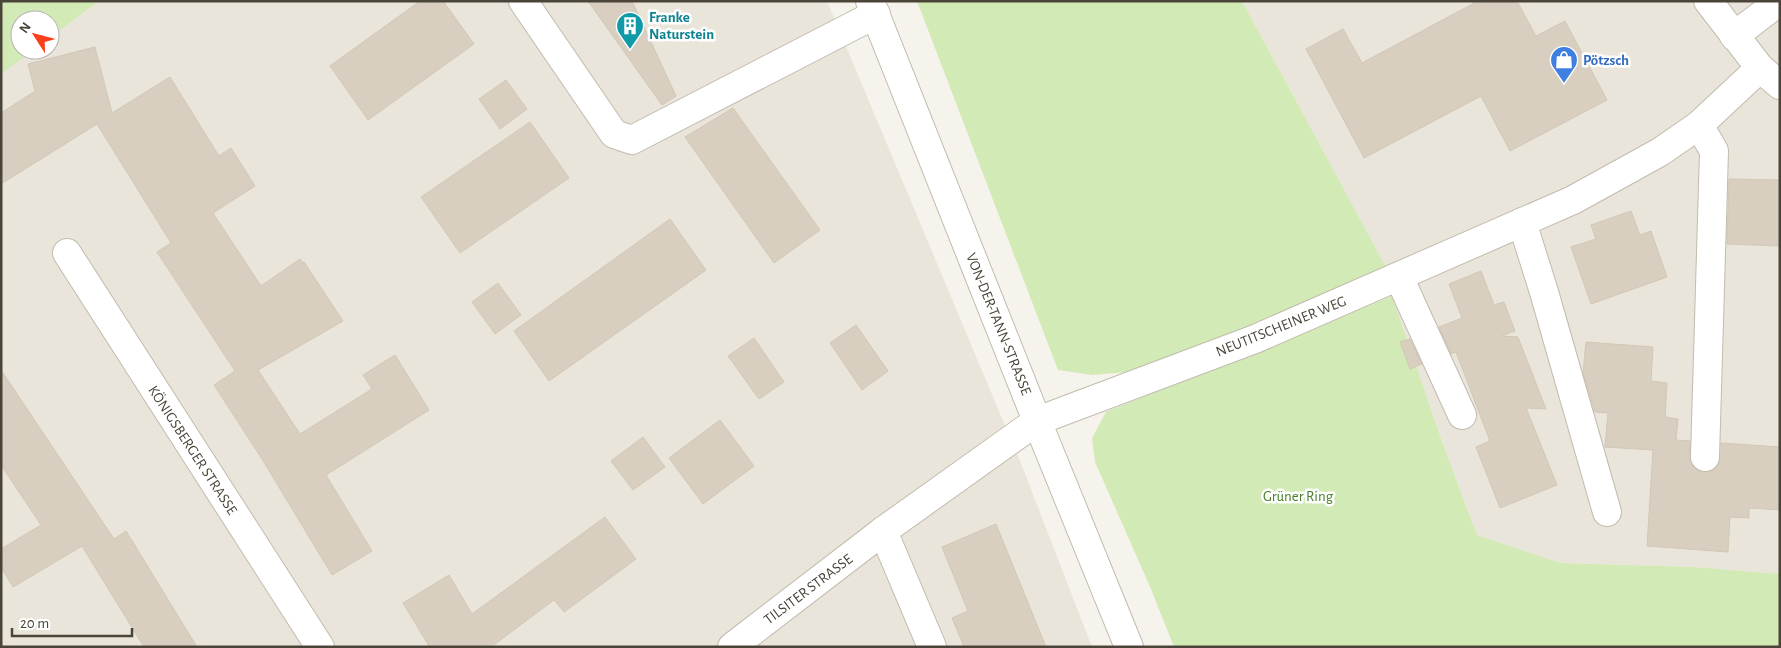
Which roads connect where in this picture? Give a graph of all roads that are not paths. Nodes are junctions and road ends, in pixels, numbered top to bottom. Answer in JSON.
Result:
{"nodes":[{"id":1,"x":523,"y":1,"type":"edge"},
{"id":2,"x":1708,"y":1,"type":"edge"},
{"id":3,"x":1780,"y":1,"type":"edge"},
{"id":4,"x":873,"y":8,"type":"edge"},
{"id":5,"x":1734,"y":36,"type":"junction"},
{"id":6,"x":1770,"y":76,"type":"edge"},
{"id":7,"x":1699,"y":125,"type":"junction"},
{"id":8,"x":1522,"y":222,"type":"junction"},
{"id":9,"x":67,"y":253,"type":"dead end"},
{"id":10,"x":1399,"y":277,"type":"junction"},
{"id":11,"x":1462,"y":415,"type":"dead end"},
{"id":12,"x":1037,"y":421,"type":"junction"},
{"id":13,"x":1704,"y":457,"type":"dead end"},
{"id":14,"x":1607,"y":512,"type":"dead end"},
{"id":15,"x":883,"y":531,"type":"junction"},
{"id":16,"x":320,"y":647,"type":"edge"},
{"id":17,"x":732,"y":647,"type":"edge"},
{"id":18,"x":932,"y":647,"type":"edge"},
{"id":19,"x":1129,"y":647,"type":"edge"}],
"edges":[{"from":1,"to":4,"type":"street"},
{"from":2,"to":5,"type":"street"},
{"from":3,"to":5,"type":"street"},
{"from":4,"to":12,"type":"street","name":"VON-DER-TANN-STRASSE"},
{"from":5,"to":6,"type":"street"},
{"from":6,"to":7,"type":"street","name":"NEUTITSCHEINER WEG"},
{"from":7,"to":8,"type":"street","name":"NEUTITSCHEINER WEG"},
{"from":7,"to":13,"type":"street"},
{"from":8,"to":10,"type":"street","name":"NEUTITSCHEINER WEG"},
{"from":8,"to":14,"type":"street"},
{"from":9,"to":16,"type":"street","name":"KÖNIGSBERGER STRASSE"},
{"from":10,"to":11,"type":"street"},
{"from":10,"to":12,"type":"street","name":"NEUTITSCHEINER WEG"},
{"from":12,"to":15,"type":"street","name":"TILSITER STRASSE"},
{"from":12,"to":19,"type":"street","name":"VON-DER-TANN-STRASSE"},
{"from":15,"to":17,"type":"street","name":"TILSITER STRASSE"},
{"from":15,"to":18,"type":"street"}]}
